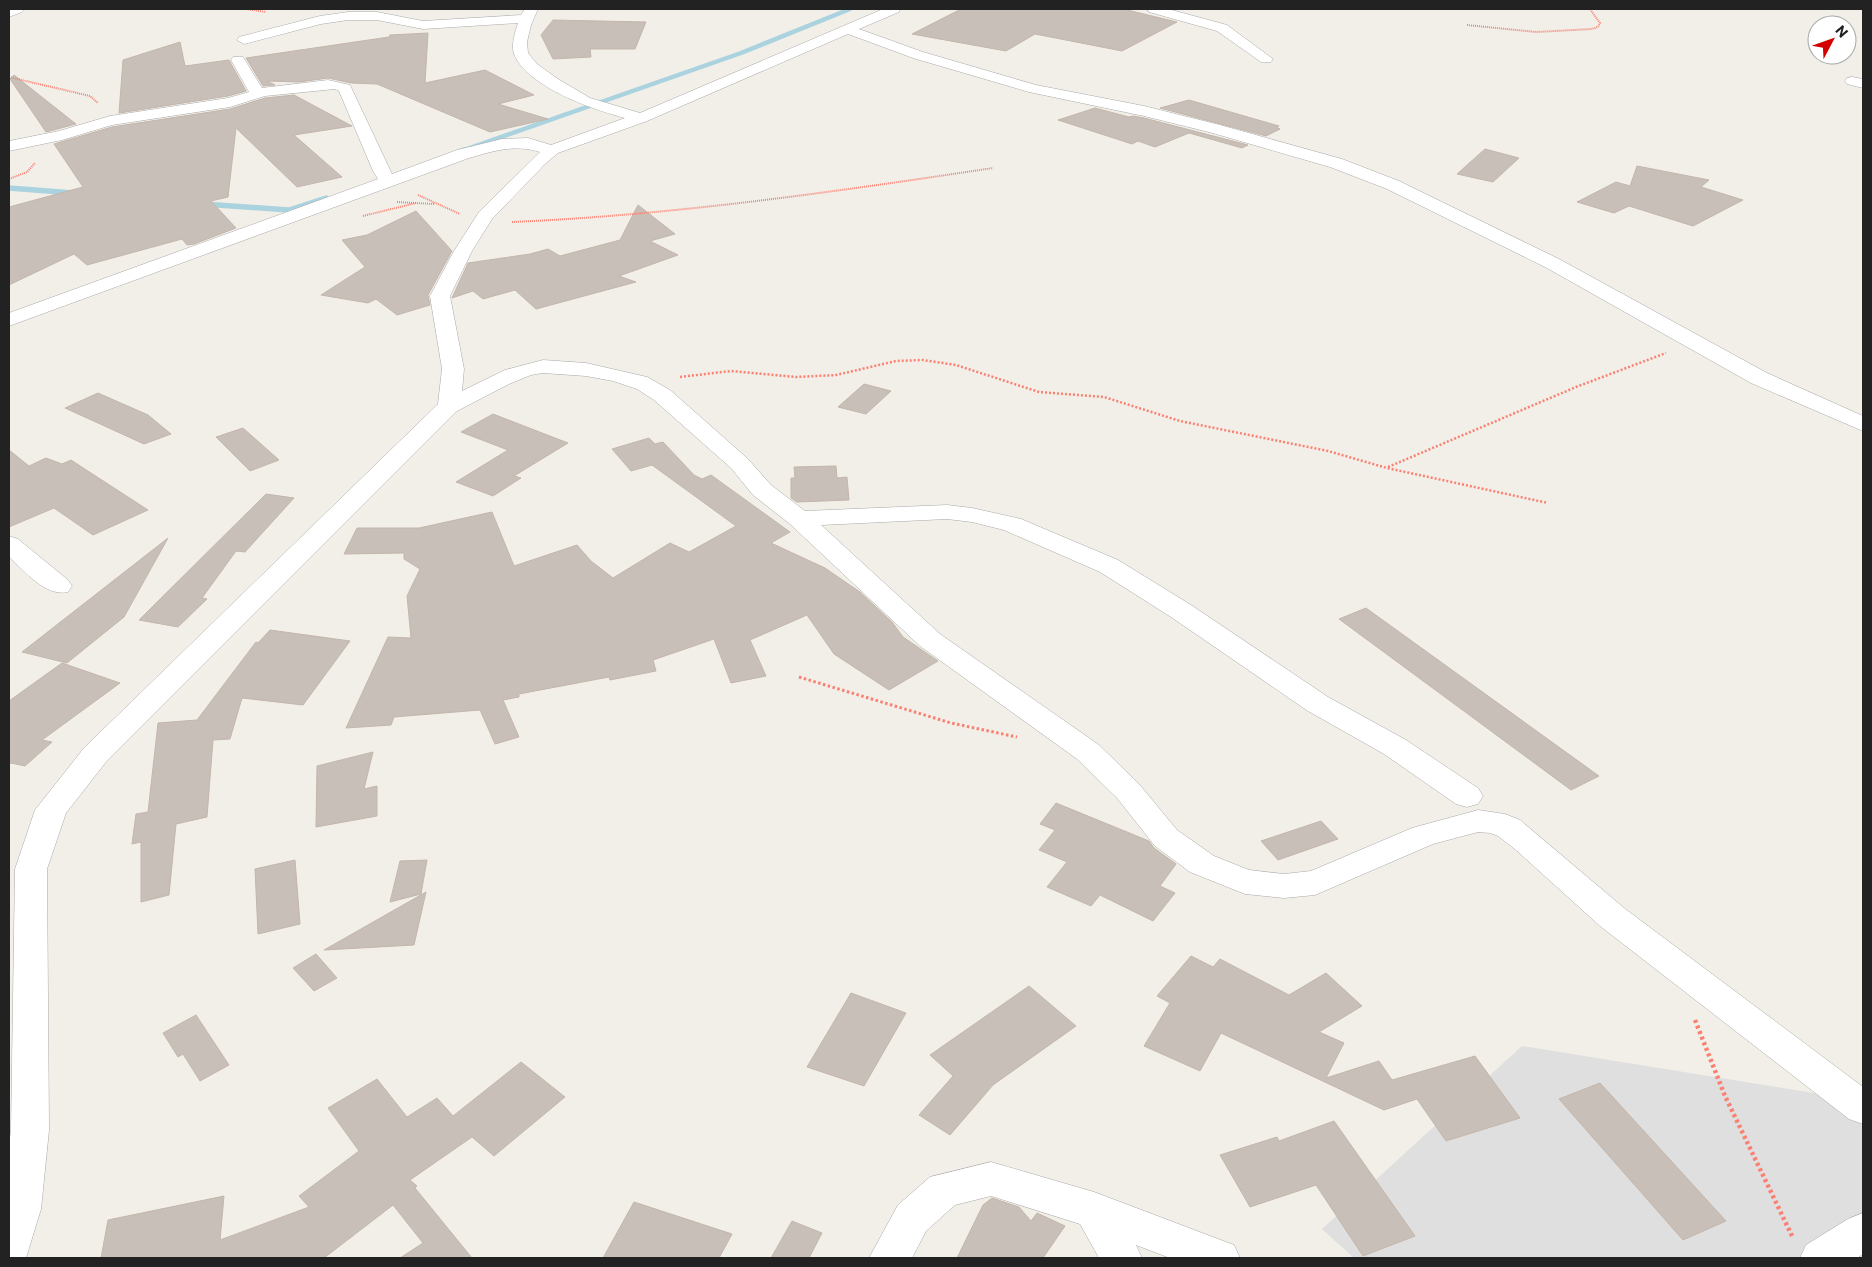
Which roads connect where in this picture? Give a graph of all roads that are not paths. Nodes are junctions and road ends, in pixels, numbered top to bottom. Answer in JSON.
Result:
{"nodes":[{"id":1,"x":16,"y":9,"type":"edge"},
{"id":2,"x":894,"y":9,"type":"edge"},
{"id":3,"x":1154,"y":9,"type":"edge"},
{"id":4,"x":9,"y":13,"type":"edge"},
{"id":5,"x":528,"y":14,"type":"edge"},
{"id":6,"x":848,"y":29,"type":"junction"},
{"id":7,"x":244,"y":40,"type":"dead end"},
{"id":8,"x":1266,"y":59,"type":"dead end"},
{"id":9,"x":238,"y":60,"type":"dead end"},
{"id":10,"x":258,"y":94,"type":"junction"},
{"id":11,"x":641,"y":118,"type":"junction"},
{"id":12,"x":9,"y":146,"type":"edge"},
{"id":13,"x":552,"y":150,"type":"junction"},
{"id":14,"x":388,"y":181,"type":"junction"},
{"id":15,"x":9,"y":320,"type":"edge"},
{"id":16,"x":449,"y":406,"type":"junction"},
{"id":17,"x":1863,"y":424,"type":"edge"},
{"id":18,"x":799,"y":519,"type":"junction"},
{"id":19,"x":9,"y":544,"type":"edge"},
{"id":20,"x":59,"y":586,"type":"dead end"},
{"id":21,"x":1467,"y":796,"type":"dead end"},
{"id":22,"x":1863,"y":1108,"type":"edge"},
{"id":23,"x":1094,"y":1210,"type":"junction"},
{"id":24,"x":1863,"y":1232,"type":"edge"},
{"id":25,"x":9,"y":1249,"type":"edge"},
{"id":26,"x":1808,"y":1249,"type":"edge"},
{"id":27,"x":890,"y":1258,"type":"edge"},
{"id":28,"x":1121,"y":1258,"type":"edge"},
{"id":29,"x":1218,"y":1258,"type":"edge"}],
"edges":[{"from":1,"to":4,"type":"street"},
{"from":2,"to":6,"type":"street"},
{"from":3,"to":8,"type":"street"},
{"from":5,"to":7,"type":"street"},
{"from":5,"to":11,"type":"street"},
{"from":6,"to":11,"type":"street"},
{"from":6,"to":17,"type":"street"},
{"from":9,"to":10,"type":"street"},
{"from":10,"to":12,"type":"street"},
{"from":10,"to":14,"type":"street"},
{"from":11,"to":13,"type":"street"},
{"from":13,"to":14,"type":"street"},
{"from":13,"to":16,"type":"street"},
{"from":14,"to":15,"type":"street"},
{"from":16,"to":18,"type":"street"},
{"from":16,"to":25,"type":"street"},
{"from":18,"to":21,"type":"street"},
{"from":18,"to":22,"type":"street"},
{"from":19,"to":20,"type":"street"},
{"from":23,"to":27,"type":"street"},
{"from":23,"to":28,"type":"street"},
{"from":23,"to":29,"type":"street"},
{"from":24,"to":26,"type":"street"}]}
